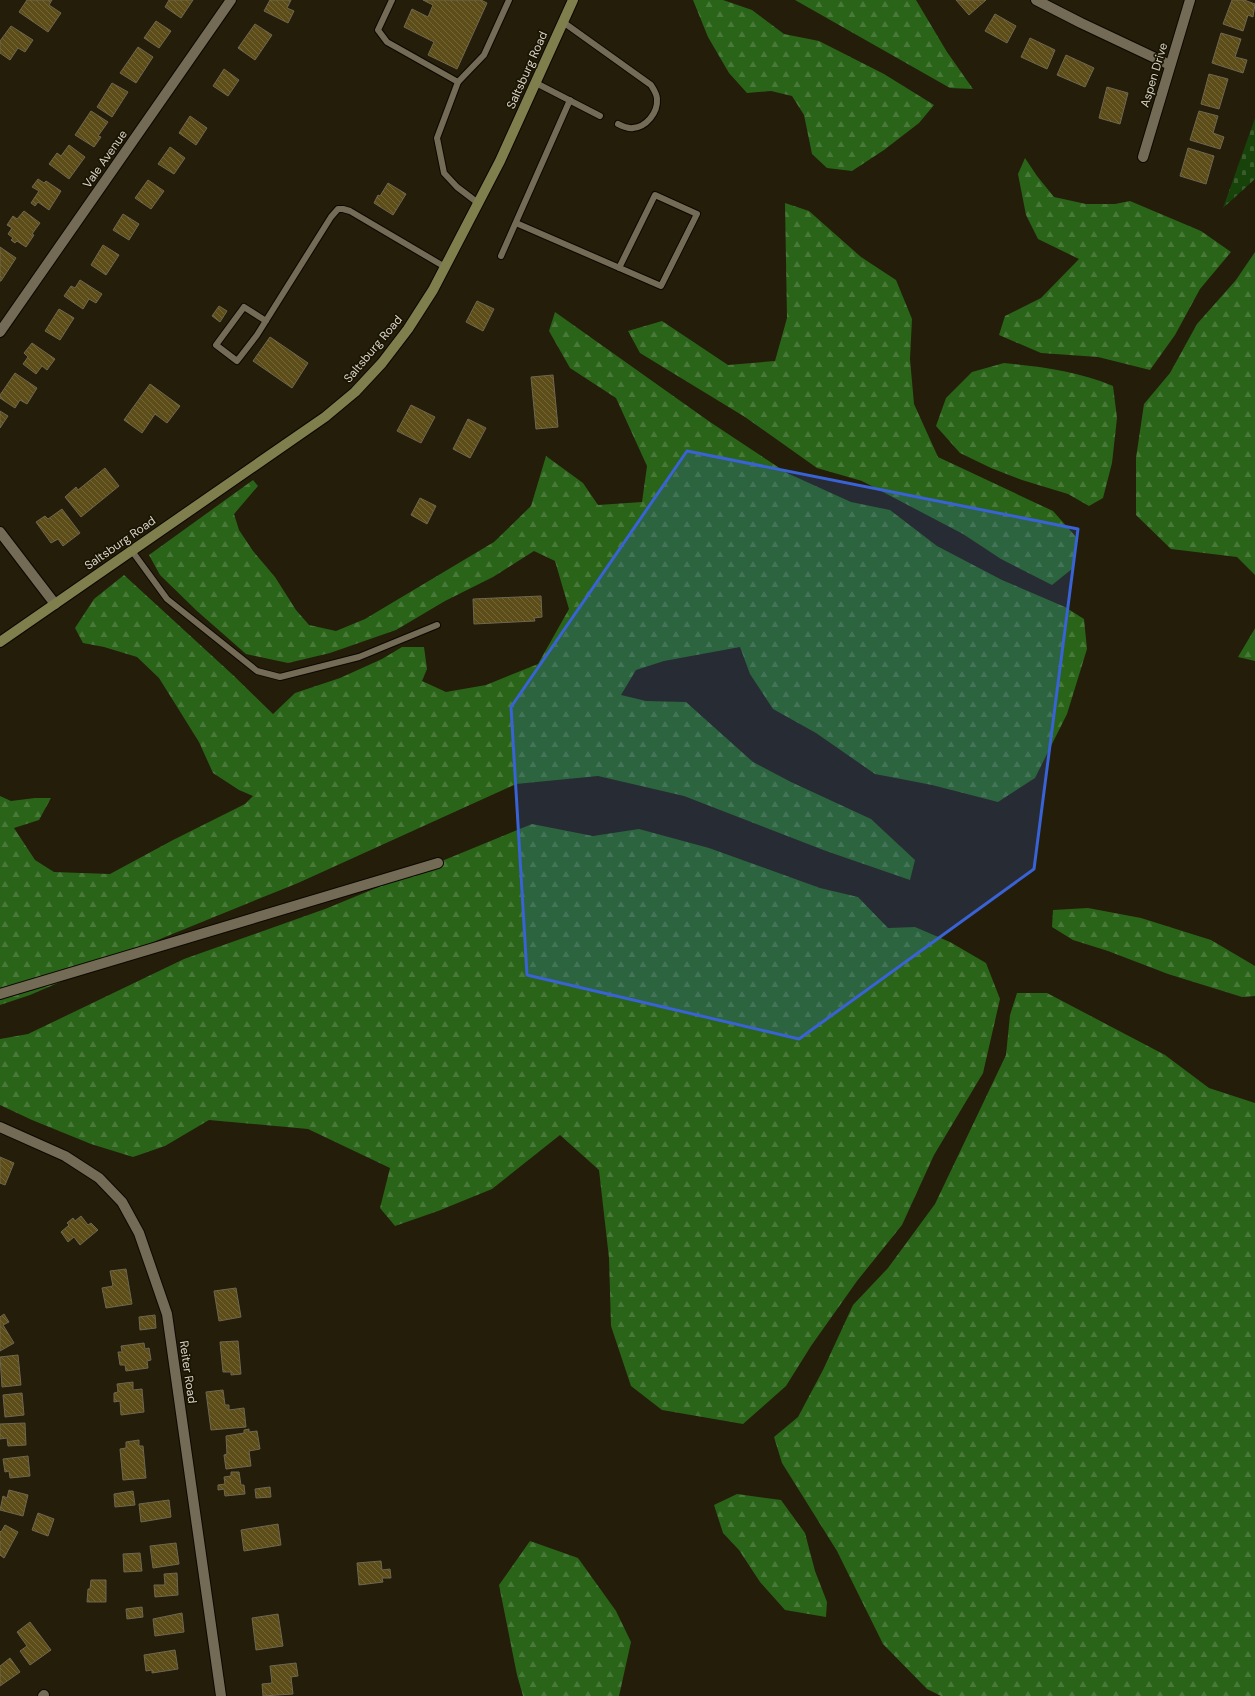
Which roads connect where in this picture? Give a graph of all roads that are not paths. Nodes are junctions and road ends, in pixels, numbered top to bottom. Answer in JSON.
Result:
{"nodes":[{"id":1,"x":231,"y":0,"type":"edge"},
{"id":2,"x":392,"y":0,"type":"edge"},
{"id":3,"x":509,"y":0,"type":"edge"},
{"id":4,"x":573,"y":0,"type":"edge"},
{"id":5,"x":1036,"y":0,"type":"edge"},
{"id":6,"x":1190,"y":0,"type":"edge"},
{"id":7,"x":563,"y":22,"type":"junction"},
{"id":8,"x":1170,"y":65,"type":"junction"},
{"id":9,"x":458,"y":82,"type":"junction"},
{"id":10,"x":536,"y":83,"type":"junction"},
{"id":11,"x":570,"y":100,"type":"junction"},
{"id":12,"x":600,"y":116,"type":"dead end"},
{"id":13,"x":618,"y":124,"type":"dead end"},
{"id":14,"x":1143,"y":157,"type":"dead end"},
{"id":15,"x":478,"y":202,"type":"junction"},
{"id":16,"x":516,"y":223,"type":"junction"},
{"id":17,"x":501,"y":256,"type":"dead end"},
{"id":18,"x":445,"y":268,"type":"junction"},
{"id":19,"x":618,"y":268,"type":"junction"},
{"id":20,"x":266,"y":321,"type":"junction"},
{"id":21,"x":0,"y":332,"type":"edge"},
{"id":22,"x":0,"y":532,"type":"edge"},
{"id":23,"x":132,"y":551,"type":"junction"},
{"id":24,"x":55,"y":604,"type":"junction"},
{"id":25,"x":437,"y":625,"type":"dead end"},
{"id":26,"x":0,"y":642,"type":"edge"},
{"id":27,"x":438,"y":863,"type":"dead end"},
{"id":28,"x":0,"y":994,"type":"edge"},
{"id":29,"x":0,"y":1127,"type":"edge"},
{"id":30,"x":221,"y":1696,"type":"edge"}],
"edges":[{"from":1,"to":21,"type":"street","name":"Vale Avenue"},
{"from":2,"to":9,"type":"lane"},
{"from":3,"to":9,"type":"lane"},
{"from":4,"to":7,"type":"main road","name":"Saltsburg Road"},
{"from":5,"to":8,"type":"street"},
{"from":6,"to":8,"type":"street","name":"Aspen Drive"},
{"from":7,"to":10,"type":"main road","name":"Saltsburg Road"},
{"from":7,"to":13,"type":"lane"},
{"from":8,"to":14,"type":"street","name":"Aspen Drive"},
{"from":9,"to":15,"type":"lane"},
{"from":10,"to":11,"type":"lane"},
{"from":10,"to":15,"type":"main road","name":"Saltsburg Road"},
{"from":11,"to":12,"type":"lane"},
{"from":11,"to":16,"type":"lane"},
{"from":15,"to":18,"type":"main road","name":"Saltsburg Road"},
{"from":16,"to":17,"type":"lane"},
{"from":16,"to":19,"type":"lane"},
{"from":18,"to":20,"type":"lane"},
{"from":18,"to":23,"type":"main road","name":"Saltsburg Road"},
{"from":19,"to":19,"type":"lane"},
{"from":20,"to":20,"type":"lane"},
{"from":22,"to":24,"type":"street"},
{"from":23,"to":24,"type":"main road","name":"Saltsburg Road"},
{"from":23,"to":25,"type":"lane"},
{"from":24,"to":26,"type":"main road","name":"Saltsburg Road"},
{"from":27,"to":28,"type":"street"},
{"from":29,"to":30,"type":"street","name":"Reiter Road"}]}
